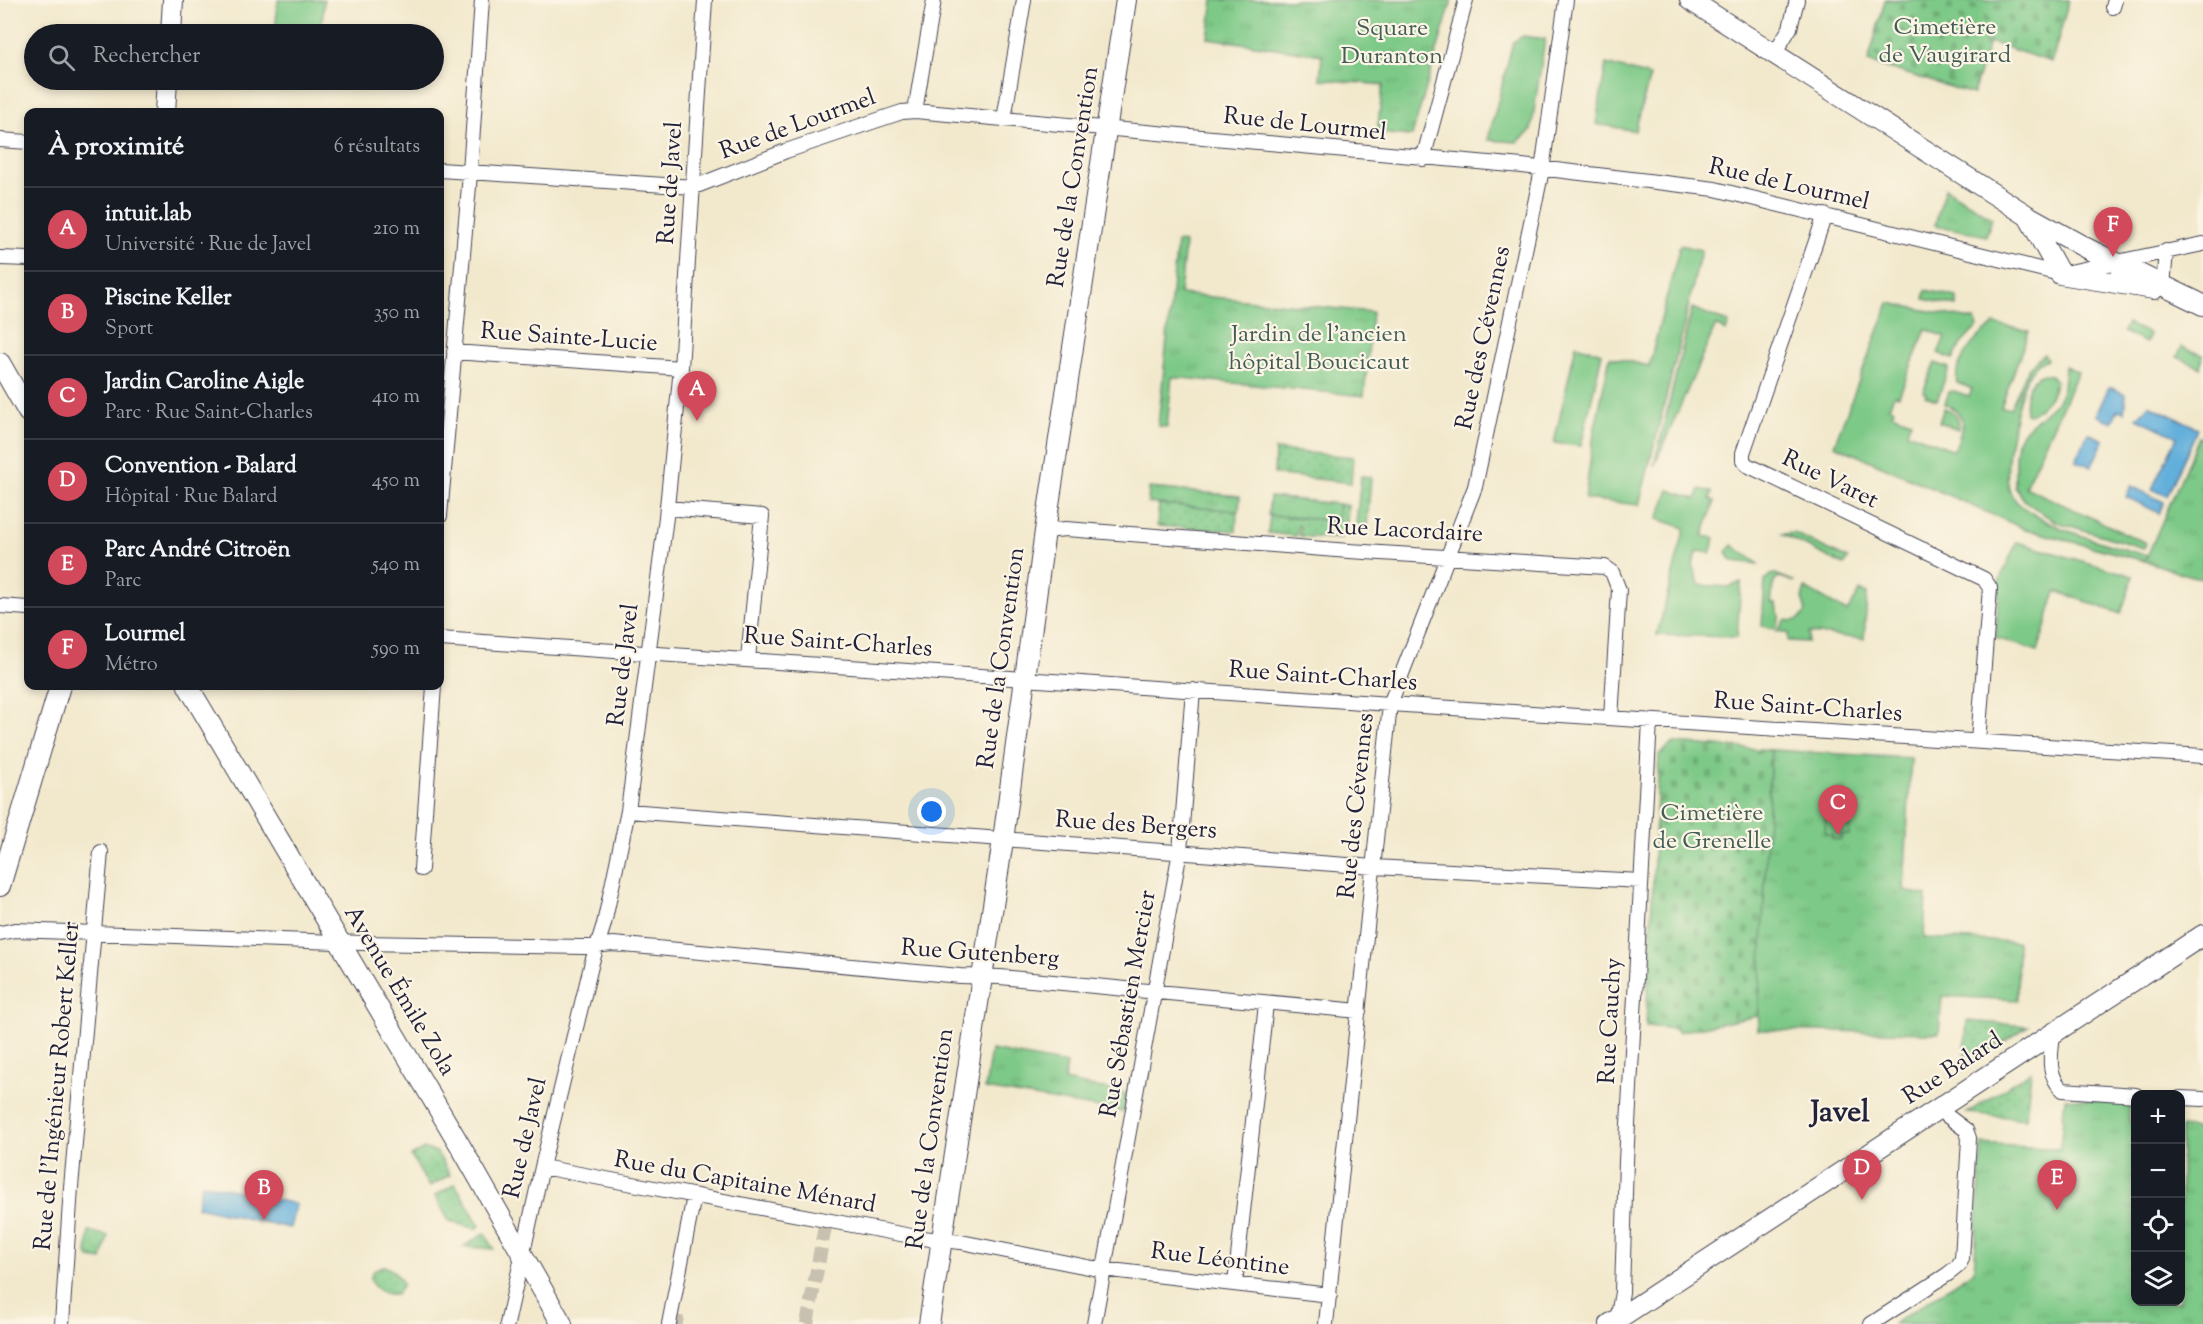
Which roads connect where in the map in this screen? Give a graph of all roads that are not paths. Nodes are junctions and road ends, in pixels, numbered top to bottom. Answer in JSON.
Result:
{"nodes":[{"id":1,"x":173,"y":0,"type":"edge"},
{"id":2,"x":482,"y":0,"type":"edge"},
{"id":3,"x":705,"y":0,"type":"edge"},
{"id":4,"x":934,"y":0,"type":"edge"},
{"id":5,"x":1024,"y":0,"type":"edge"},
{"id":6,"x":1126,"y":0,"type":"edge"},
{"id":7,"x":1466,"y":0,"type":"edge"},
{"id":8,"x":1566,"y":0,"type":"edge"},
{"id":9,"x":1690,"y":0,"type":"edge"},
{"id":10,"x":1797,"y":0,"type":"edge"},
{"id":11,"x":172,"y":24,"type":"edge"},
{"id":12,"x":1774,"y":54,"type":"junction"},
{"id":13,"x":166,"y":90,"type":"edge"},
{"id":14,"x":165,"y":108,"type":"edge"},
{"id":15,"x":915,"y":111,"type":"junction"},
{"id":16,"x":1004,"y":119,"type":"junction"},
{"id":17,"x":1107,"y":128,"type":"junction"},
{"id":18,"x":0,"y":140,"type":"edge"},
{"id":19,"x":24,"y":142,"type":"edge"},
{"id":20,"x":1423,"y":159,"type":"junction"},
{"id":21,"x":444,"y":170,"type":"edge"},
{"id":22,"x":1542,"y":170,"type":"junction"},
{"id":23,"x":471,"y":172,"type":"junction"},
{"id":24,"x":693,"y":187,"type":"junction"},
{"id":25,"x":1825,"y":216,"type":"junction"},
{"id":26,"x":2028,"y":216,"type":"junction"},
{"id":27,"x":2203,"y":244,"type":"edge"},
{"id":28,"x":2086,"y":248,"type":"junction"},
{"id":29,"x":2166,"y":251,"type":"junction"},
{"id":30,"x":0,"y":258,"type":"edge"},
{"id":31,"x":24,"y":259,"type":"edge"},
{"id":32,"x":2114,"y":262,"type":"junction"},
{"id":33,"x":2060,"y":274,"type":"junction"},
{"id":34,"x":2169,"y":290,"type":"junction"},
{"id":35,"x":2203,"y":305,"type":"edge"},
{"id":36,"x":454,"y":352,"type":"junction"},
{"id":37,"x":0,"y":363,"type":"edge"},
{"id":38,"x":681,"y":368,"type":"junction"},
{"id":39,"x":24,"y":405,"type":"edge"},
{"id":40,"x":444,"y":469,"type":"edge"},
{"id":41,"x":667,"y":508,"type":"junction"},
{"id":42,"x":1045,"y":531,"type":"junction"},
{"id":43,"x":1447,"y":556,"type":"junction"},
{"id":44,"x":0,"y":606,"type":"edge"},
{"id":45,"x":24,"y":608,"type":"edge"},
{"id":46,"x":444,"y":639,"type":"edge"},
{"id":47,"x":649,"y":653,"type":"junction"},
{"id":48,"x":748,"y":659,"type":"junction"},
{"id":49,"x":1024,"y":678,"type":"junction"},
{"id":50,"x":59,"y":690,"type":"edge"},
{"id":51,"x":190,"y":690,"type":"edge"},
{"id":52,"x":434,"y":690,"type":"edge"},
{"id":53,"x":1193,"y":690,"type":"junction"},
{"id":54,"x":1390,"y":704,"type":"junction"},
{"id":55,"x":1611,"y":718,"type":"junction"},
{"id":56,"x":1650,"y":721,"type":"junction"},
{"id":57,"x":1978,"y":741,"type":"junction"},
{"id":58,"x":2203,"y":756,"type":"edge"},
{"id":59,"x":628,"y":812,"type":"junction"},
{"id":60,"x":1003,"y":840,"type":"junction"},
{"id":61,"x":1180,"y":851,"type":"junction"},
{"id":62,"x":101,"y":852,"type":"dead end"},
{"id":63,"x":1374,"y":867,"type":"junction"},
{"id":64,"x":421,"y":869,"type":"dead end"},
{"id":65,"x":1641,"y":881,"type":"junction"},
{"id":66,"x":0,"y":886,"type":"edge"},
{"id":67,"x":0,"y":933,"type":"edge"},
{"id":68,"x":94,"y":934,"type":"junction"},
{"id":69,"x":2203,"y":935,"type":"edge"},
{"id":70,"x":340,"y":942,"type":"junction"},
{"id":71,"x":598,"y":945,"type":"junction"},
{"id":72,"x":981,"y":977,"type":"junction"},
{"id":73,"x":1154,"y":991,"type":"junction"},
{"id":74,"x":1266,"y":1004,"type":"junction"},
{"id":75,"x":1359,"y":1011,"type":"junction"},
{"id":76,"x":2053,"y":1034,"type":"junction"},
{"id":77,"x":2131,"y":1095,"type":"edge"},
{"id":78,"x":2185,"y":1098,"type":"edge"},
{"id":79,"x":2203,"y":1099,"type":"edge"},
{"id":80,"x":1938,"y":1109,"type":"junction"},
{"id":81,"x":542,"y":1167,"type":"junction"},
{"id":82,"x":694,"y":1196,"type":"junction"},
{"id":83,"x":942,"y":1241,"type":"junction"},
{"id":84,"x":523,"y":1256,"type":"junction"},
{"id":85,"x":1104,"y":1269,"type":"junction"},
{"id":86,"x":1235,"y":1284,"type":"junction"},
{"id":87,"x":1330,"y":1295,"type":"junction"},
{"id":88,"x":1615,"y":1323,"type":"edge"},
{"id":89,"x":62,"y":1324,"type":"edge"},
{"id":90,"x":507,"y":1324,"type":"edge"},
{"id":91,"x":561,"y":1324,"type":"edge"},
{"id":92,"x":669,"y":1324,"type":"edge"},
{"id":93,"x":929,"y":1324,"type":"edge"},
{"id":94,"x":1094,"y":1324,"type":"edge"},
{"id":95,"x":1326,"y":1324,"type":"edge"},
{"id":96,"x":1871,"y":1324,"type":"edge"}],
"edges":[{"from":1,"to":11,"type":"main road"},
{"from":2,"to":23,"type":"street"},
{"from":3,"to":24,"type":"street","name":"Rue de Javel"},
{"from":4,"to":15,"type":"street"},
{"from":5,"to":16,"type":"street"},
{"from":6,"to":17,"type":"main road","name":"Rue de la Convention"},
{"from":7,"to":20,"type":"street"},
{"from":8,"to":22,"type":"street","name":"Rue des Cévennes"},
{"from":9,"to":12,"type":"main road"},
{"from":10,"to":12,"type":"street"},
{"from":12,"to":26,"type":"main road"},
{"from":13,"to":14,"type":"main road"},
{"from":15,"to":16,"type":"street","name":"Rue de Lourmel"},
{"from":15,"to":24,"type":"street","name":"Rue de Lourmel"},
{"from":16,"to":17,"type":"street","name":"Rue de Lourmel"},
{"from":17,"to":20,"type":"street","name":"Rue de Lourmel"},
{"from":17,"to":42,"type":"main road","name":"Rue de la Convention"},
{"from":18,"to":19,"type":"street"},
{"from":20,"to":22,"type":"street","name":"Rue de Lourmel"},
{"from":21,"to":23,"type":"street","name":"Rue de Lourmel"},
{"from":22,"to":25,"type":"street","name":"Rue de Lourmel"},
{"from":22,"to":43,"type":"street","name":"Rue des Cévennes"},
{"from":23,"to":24,"type":"street","name":"Rue de Lourmel"},
{"from":23,"to":36,"type":"street"},
{"from":24,"to":38,"type":"street","name":"Rue de Javel"},
{"from":25,"to":33,"type":"street","name":"Rue de Lourmel"},
{"from":25,"to":57,"type":"street","name":"Rue Varet"},
{"from":26,"to":28,"type":"main road"},
{"from":26,"to":33,"type":"main road"},
{"from":27,"to":29,"type":"street","name":"Rue de Lourmel"},
{"from":28,"to":32,"type":"main road"},
{"from":28,"to":33,"type":"main road"},
{"from":29,"to":32,"type":"street","name":"Rue de Lourmel"},
{"from":29,"to":34,"type":"street"},
{"from":30,"to":31,"type":"street"},
{"from":32,"to":33,"type":"street","name":"Rue de Lourmel"},
{"from":32,"to":34,"type":"main road"},
{"from":33,"to":34,"type":"main road"},
{"from":34,"to":35,"type":"main road"},
{"from":36,"to":38,"type":"street","name":"Rue Sainte-Lucie"},
{"from":36,"to":40,"type":"street"},
{"from":37,"to":39,"type":"main road"},
{"from":38,"to":41,"type":"street","name":"Rue de Javel"},
{"from":41,"to":47,"type":"street","name":"Rue de Javel"},
{"from":41,"to":48,"type":"street"},
{"from":42,"to":43,"type":"street","name":"Rue Lacordaire"},
{"from":42,"to":49,"type":"main road","name":"Rue de la Convention"},
{"from":43,"to":54,"type":"street","name":"Rue des Cévennes"},
{"from":43,"to":55,"type":"street","name":"Rue Lacordaire"},
{"from":44,"to":45,"type":"street"},
{"from":46,"to":47,"type":"street","name":"Rue Saint-Charles"},
{"from":47,"to":48,"type":"street","name":"Rue Saint-Charles"},
{"from":47,"to":59,"type":"street","name":"Rue de Javel"},
{"from":48,"to":49,"type":"street","name":"Rue Saint-Charles"},
{"from":49,"to":53,"type":"street","name":"Rue Saint-Charles"},
{"from":49,"to":60,"type":"main road","name":"Rue de la Convention"},
{"from":50,"to":66,"type":"main road"},
{"from":51,"to":70,"type":"main road","name":"Avenue Émile Zola"},
{"from":52,"to":64,"type":"street"},
{"from":53,"to":54,"type":"street","name":"Rue Saint-Charles"},
{"from":53,"to":61,"type":"street","name":"Rue Sébastien Mercier"},
{"from":54,"to":55,"type":"street","name":"Rue Saint-Charles"},
{"from":54,"to":63,"type":"street","name":"Rue des Cévennes"},
{"from":55,"to":56,"type":"street","name":"Rue Saint-Charles"},
{"from":56,"to":57,"type":"street","name":"Rue Saint-Charles"},
{"from":56,"to":65,"type":"street","name":"Rue Cauchy"},
{"from":57,"to":58,"type":"street","name":"Rue Saint-Charles"},
{"from":59,"to":60,"type":"street","name":"Rue des Bergers"},
{"from":59,"to":71,"type":"street","name":"Rue de Javel"},
{"from":60,"to":61,"type":"street","name":"Rue des Bergers"},
{"from":60,"to":72,"type":"main road","name":"Rue de la Convention"},
{"from":61,"to":63,"type":"street","name":"Rue des Bergers"},
{"from":61,"to":73,"type":"street","name":"Rue Sébastien Mercier"},
{"from":62,"to":68,"type":"street","name":"Rue de l'Ingénieur Robert Keller"},
{"from":63,"to":65,"type":"street","name":"Rue des Bergers"},
{"from":63,"to":75,"type":"street","name":"Rue des Cévennes"},
{"from":65,"to":88,"type":"street","name":"Rue Cauchy"},
{"from":67,"to":68,"type":"street","name":"Rue Gutenberg"},
{"from":68,"to":70,"type":"street","name":"Rue Gutenberg"},
{"from":68,"to":89,"type":"street","name":"Rue de l'Ingénieur Robert Keller"},
{"from":69,"to":76,"type":"main road","name":"Rue Balard"},
{"from":70,"to":71,"type":"street","name":"Rue Gutenberg"},
{"from":70,"to":84,"type":"main road","name":"Avenue Émile Zola"},
{"from":71,"to":72,"type":"street","name":"Rue Gutenberg"},
{"from":71,"to":81,"type":"street","name":"Rue de Javel"},
{"from":72,"to":73,"type":"street","name":"Rue Gutenberg"},
{"from":72,"to":83,"type":"main road","name":"Rue de la Convention"},
{"from":73,"to":74,"type":"street","name":"Rue Gutenberg"},
{"from":73,"to":85,"type":"street","name":"Rue Sébastien Mercier"},
{"from":74,"to":75,"type":"street","name":"Rue Gutenberg"},
{"from":74,"to":86,"type":"street"},
{"from":75,"to":87,"type":"street","name":"Rue des Cévennes"},
{"from":76,"to":77,"type":"street"},
{"from":76,"to":80,"type":"main road","name":"Rue Balard"},
{"from":78,"to":79,"type":"street"},
{"from":80,"to":88,"type":"main road","name":"Rue Balard"},
{"from":80,"to":96,"type":"street"},
{"from":81,"to":82,"type":"street","name":"Rue du Capitaine Ménard"},
{"from":81,"to":84,"type":"street","name":"Rue de Javel"},
{"from":82,"to":83,"type":"street","name":"Rue du Capitaine Ménard"},
{"from":82,"to":92,"type":"street"},
{"from":83,"to":85,"type":"street","name":"Rue du Capitaine Ménard"},
{"from":83,"to":93,"type":"main road","name":"Rue de la Convention"},
{"from":84,"to":90,"type":"street","name":"Rue de Javel"},
{"from":84,"to":91,"type":"main road","name":"Avenue Émile Zola"},
{"from":85,"to":86,"type":"street","name":"Rue Léontine"},
{"from":85,"to":94,"type":"street","name":"Rue Sébastien Mercier"},
{"from":86,"to":87,"type":"street","name":"Rue Léontine"},
{"from":87,"to":95,"type":"street","name":"Rue des Cévennes"}]}
